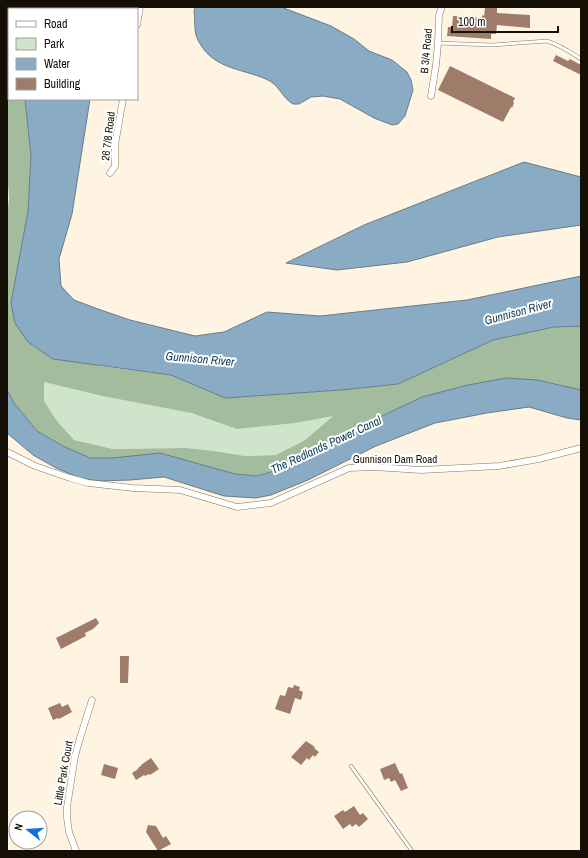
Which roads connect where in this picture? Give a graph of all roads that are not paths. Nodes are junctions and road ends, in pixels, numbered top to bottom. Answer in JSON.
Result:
{"nodes":[{"id":1,"x":140,"y":7,"type":"edge"},
{"id":2,"x":442,"y":7,"type":"edge"},
{"id":3,"x":138,"y":19,"type":"edge"},
{"id":4,"x":438,"y":42,"type":"junction"},
{"id":5,"x":581,"y":59,"type":"edge"},
{"id":6,"x":431,"y":96,"type":"dead end"},
{"id":7,"x":123,"y":100,"type":"edge"},
{"id":8,"x":110,"y":174,"type":"dead end"},
{"id":9,"x":581,"y":448,"type":"edge"},
{"id":10,"x":7,"y":452,"type":"edge"},
{"id":11,"x":92,"y":700,"type":"dead end"},
{"id":12,"x":351,"y":766,"type":"dead end"},
{"id":13,"x":76,"y":851,"type":"edge"},
{"id":14,"x":412,"y":851,"type":"edge"}],
"edges":[{"from":1,"to":3,"type":"street"},
{"from":2,"to":4,"type":"street","name":"B 3/4 Road"},
{"from":4,"to":5,"type":"lane"},
{"from":4,"to":6,"type":"street","name":"B 3/4 Road"},
{"from":7,"to":8,"type":"street","name":"26 7/8 Road"},
{"from":9,"to":10,"type":"street","name":"Gunnison Dam Road"},
{"from":11,"to":13,"type":"street","name":"Little Park Court"},
{"from":12,"to":14,"type":"lane"}]}
